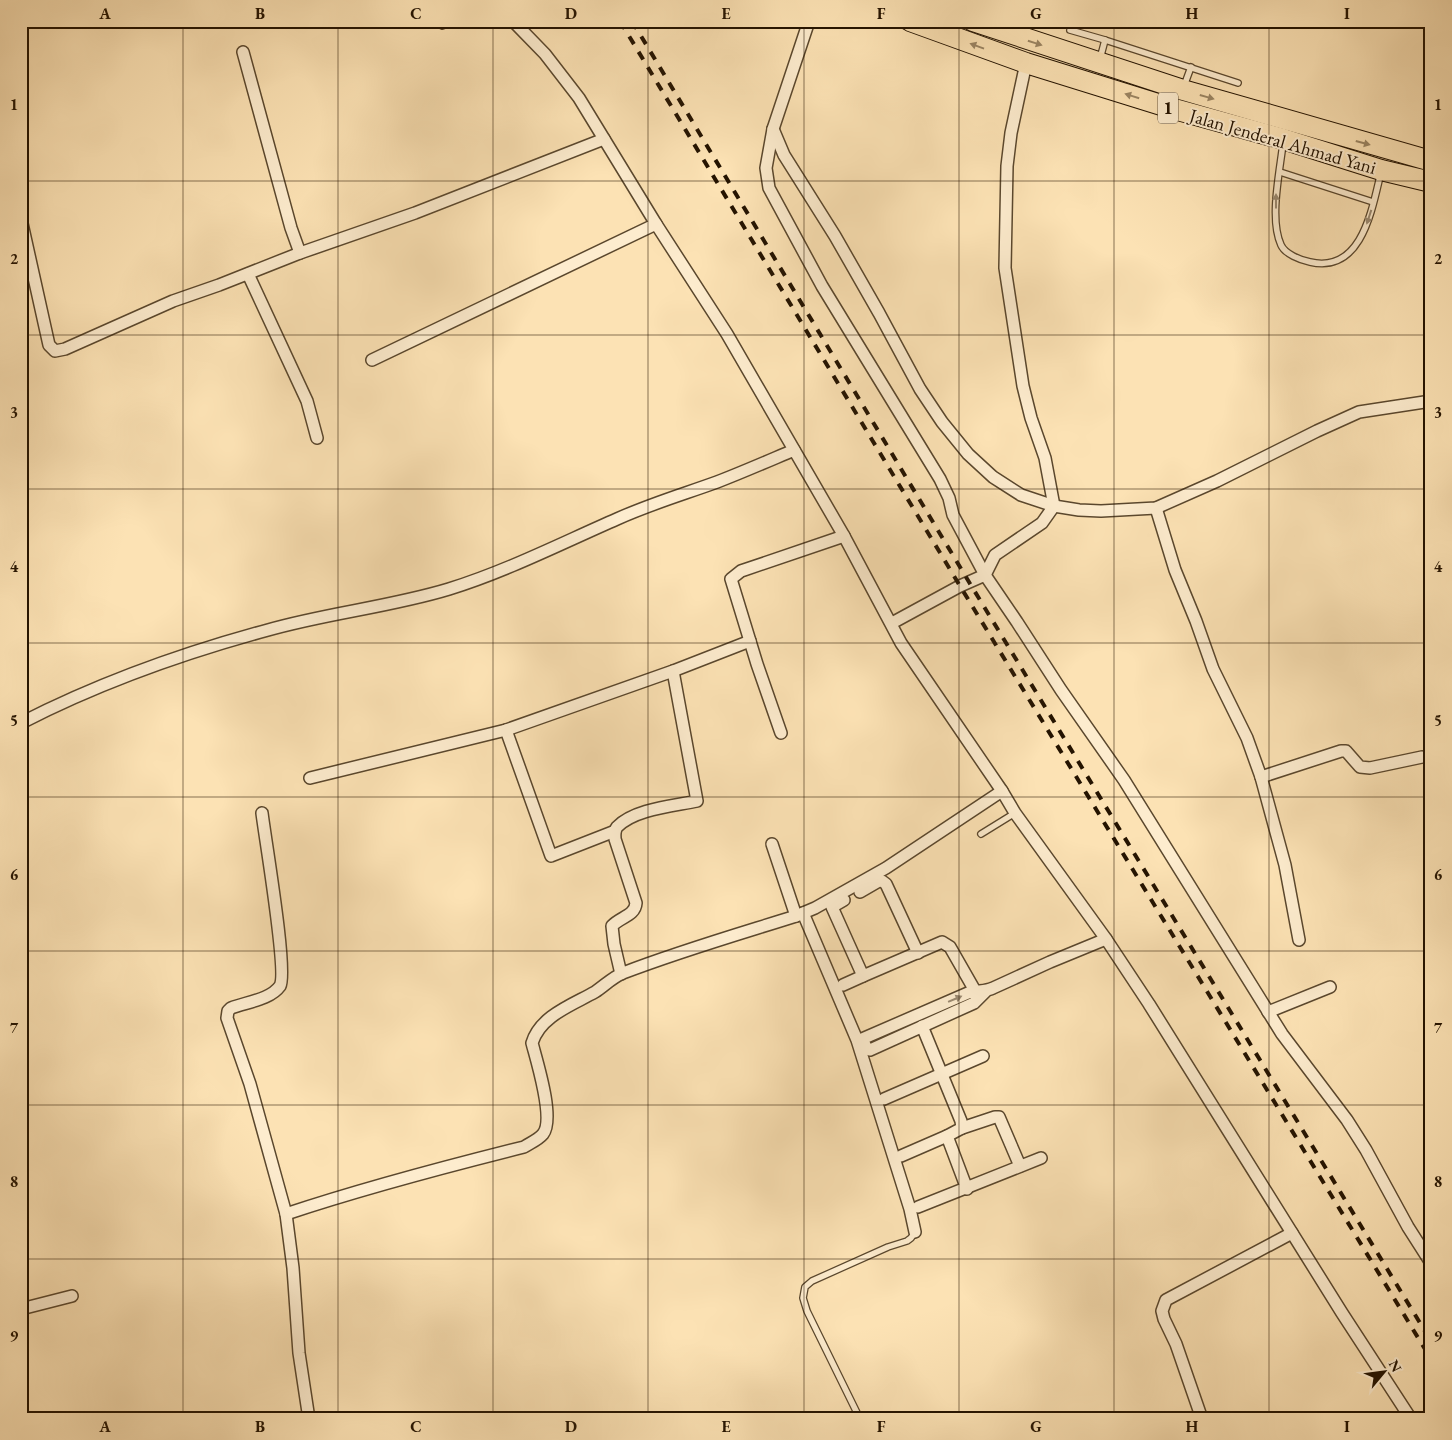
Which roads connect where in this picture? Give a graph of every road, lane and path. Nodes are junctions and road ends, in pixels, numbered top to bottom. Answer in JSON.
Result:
{"nodes":[{"id":1,"x":456,"y":21,"type":"edge"},
{"id":2,"x":513,"y":21,"type":"edge"},
{"id":3,"x":809,"y":21,"type":"edge"},
{"id":4,"x":910,"y":21,"type":"edge"},
{"id":5,"x":973,"y":21,"type":"edge"},
{"id":6,"x":442,"y":26,"type":"dead end"},
{"id":7,"x":1070,"y":30,"type":"dead end"},
{"id":8,"x":1105,"y":40,"type":"junction"},
{"id":9,"x":243,"y":52,"type":"dead end"},
{"id":10,"x":1026,"y":63,"type":"junction"},
{"id":11,"x":1099,"y":63,"type":"junction"},
{"id":12,"x":1191,"y":68,"type":"junction"},
{"id":13,"x":1238,"y":83,"type":"dead end"},
{"id":14,"x":1183,"y":90,"type":"junction"},
{"id":15,"x":774,"y":128,"type":"junction"},
{"id":16,"x":604,"y":139,"type":"junction"},
{"id":17,"x":1283,"y":139,"type":"junction"},
{"id":18,"x":1431,"y":161,"type":"edge"},
{"id":19,"x":1381,"y":170,"type":"junction"},
{"id":20,"x":1280,"y":172,"type":"junction"},
{"id":21,"x":1431,"y":182,"type":"edge"},
{"id":22,"x":1373,"y":202,"type":"junction"},
{"id":23,"x":21,"y":219,"type":"edge"},
{"id":24,"x":656,"y":224,"type":"junction"},
{"id":25,"x":300,"y":253,"type":"junction"},
{"id":26,"x":248,"y":274,"type":"junction"},
{"id":27,"x":372,"y":360,"type":"dead end"},
{"id":28,"x":1431,"y":400,"type":"edge"},
{"id":29,"x":317,"y":438,"type":"dead end"},
{"id":30,"x":794,"y":450,"type":"junction"},
{"id":31,"x":1054,"y":506,"type":"junction"},
{"id":32,"x":1156,"y":508,"type":"junction"},
{"id":33,"x":844,"y":536,"type":"junction"},
{"id":34,"x":985,"y":575,"type":"junction"},
{"id":35,"x":892,"y":623,"type":"junction"},
{"id":36,"x":750,"y":641,"type":"junction"},
{"id":37,"x":673,"y":671,"type":"junction"},
{"id":38,"x":21,"y":723,"type":"edge"},
{"id":39,"x":506,"y":730,"type":"junction"},
{"id":40,"x":781,"y":733,"type":"dead end"},
{"id":41,"x":1422,"y":757,"type":"dead end"},
{"id":42,"x":1261,"y":777,"type":"junction"},
{"id":43,"x":310,"y":778,"type":"dead end"},
{"id":44,"x":1002,"y":791,"type":"junction"},
{"id":45,"x":262,"y":813,"type":"dead end"},
{"id":46,"x":1014,"y":813,"type":"junction"},
{"id":47,"x":615,"y":831,"type":"junction"},
{"id":48,"x":980,"y":834,"type":"dead end"},
{"id":49,"x":772,"y":844,"type":"dead end"},
{"id":50,"x":800,"y":914,"type":"junction"},
{"id":51,"x":1106,"y":939,"type":"junction"},
{"id":52,"x":1299,"y":940,"type":"dead end"},
{"id":53,"x":918,"y":953,"type":"junction"},
{"id":54,"x":621,"y":974,"type":"junction"},
{"id":55,"x":863,"y":976,"type":"junction"},
{"id":56,"x":843,"y":985,"type":"dead end"},
{"id":57,"x":1330,"y":987,"type":"dead end"},
{"id":58,"x":980,"y":993,"type":"junction"},
{"id":59,"x":1268,"y":1012,"type":"junction"},
{"id":60,"x":907,"y":1020,"type":"junction"},
{"id":61,"x":921,"y":1023,"type":"junction"},
{"id":62,"x":983,"y":1056,"type":"dead end"},
{"id":63,"x":942,"y":1074,"type":"junction"},
{"id":64,"x":884,"y":1099,"type":"dead end"},
{"id":65,"x":962,"y":1128,"type":"junction"},
{"id":66,"x":947,"y":1136,"type":"junction"},
{"id":67,"x":901,"y":1156,"type":"dead end"},
{"id":68,"x":1041,"y":1158,"type":"dead end"},
{"id":69,"x":1020,"y":1166,"type":"junction"},
{"id":70,"x":967,"y":1189,"type":"junction"},
{"id":71,"x":918,"y":1207,"type":"dead end"},
{"id":72,"x":286,"y":1214,"type":"junction"},
{"id":73,"x":915,"y":1232,"type":"joint"},
{"id":74,"x":1292,"y":1233,"type":"junction"},
{"id":75,"x":1431,"y":1264,"type":"edge"},
{"id":76,"x":72,"y":1296,"type":"dead end"},
{"id":77,"x":21,"y":1309,"type":"edge"},
{"id":78,"x":309,"y":1419,"type":"edge"},
{"id":79,"x":860,"y":1419,"type":"edge"},
{"id":80,"x":1202,"y":1419,"type":"edge"},
{"id":81,"x":1411,"y":1419,"type":"edge"}],
"edges":[{"from":1,"to":6,"type":"lane"},
{"from":2,"to":16,"type":"street"},
{"from":3,"to":15,"type":"street"},
{"from":10,"to":4,"type":"highway","name":"Jalan Jenderal Ahmad Yani","number":"1","one_way":true},
{"from":5,"to":11,"type":"highway","number":"1","one_way":true},
{"from":7,"to":8,"type":"lane"},
{"from":8,"to":11,"type":"lane"},
{"from":8,"to":12,"type":"lane"},
{"from":9,"to":25,"type":"street"},
{"from":17,"to":10,"type":"highway","name":"Jalan Jenderal Ahmad Yani","number":"1","one_way":true},
{"from":10,"to":31,"type":"street"},
{"from":11,"to":14,"type":"highway","number":"1"},
{"from":12,"to":13,"type":"lane"},
{"from":12,"to":14,"type":"lane"},
{"from":14,"to":18,"type":"highway","number":"1","one_way":true},
{"from":15,"to":31,"type":"street"},
{"from":15,"to":34,"type":"street"},
{"from":16,"to":24,"type":"street"},
{"from":16,"to":25,"type":"street"},
{"from":17,"to":19,"type":"highway","name":"Jalan Jenderal Ahmad Yani","number":"1"},
{"from":17,"to":20,"type":"lane"},
{"from":19,"to":21,"type":"highway","name":"Jalan Jenderal Ahmad Yani","number":"1"},
{"from":19,"to":22,"type":"lane"},
{"from":20,"to":22,"type":"lane"},
{"from":22,"to":20,"type":"lane","one_way":true},
{"from":23,"to":26,"type":"street"},
{"from":24,"to":27,"type":"street"},
{"from":24,"to":30,"type":"street"},
{"from":25,"to":26,"type":"street"},
{"from":26,"to":29,"type":"street"},
{"from":28,"to":32,"type":"street"},
{"from":30,"to":33,"type":"street"},
{"from":30,"to":38,"type":"street"},
{"from":31,"to":32,"type":"street"},
{"from":31,"to":34,"type":"street"},
{"from":32,"to":42,"type":"street"},
{"from":33,"to":35,"type":"street"},
{"from":33,"to":36,"type":"street"},
{"from":34,"to":35,"type":"street"},
{"from":34,"to":59,"type":"street"},
{"from":35,"to":44,"type":"street"},
{"from":36,"to":37,"type":"street"},
{"from":36,"to":40,"type":"street"},
{"from":37,"to":39,"type":"street"},
{"from":37,"to":47,"type":"street"},
{"from":39,"to":43,"type":"street"},
{"from":39,"to":47,"type":"street"},
{"from":41,"to":42,"type":"street"},
{"from":42,"to":52,"type":"street"},
{"from":44,"to":46,"type":"street"},
{"from":44,"to":50,"type":"street"},
{"from":45,"to":72,"type":"street"},
{"from":46,"to":48,"type":"lane"},
{"from":46,"to":51,"type":"street"},
{"from":47,"to":54,"type":"street"},
{"from":49,"to":50,"type":"street"},
{"from":50,"to":54,"type":"street"},
{"from":50,"to":73,"type":"street"},
{"from":51,"to":58,"type":"street"},
{"from":51,"to":74,"type":"street"},
{"from":53,"to":55,"type":"street"},
{"from":53,"to":55,"type":"street"},
{"from":53,"to":58,"type":"street"},
{"from":54,"to":72,"type":"street"},
{"from":55,"to":56,"type":"street"},
{"from":57,"to":59,"type":"street"},
{"from":58,"to":61,"type":"street"},
{"from":59,"to":75,"type":"street"},
{"from":60,"to":61,"type":"street"},
{"from":60,"to":61,"type":"street"},
{"from":60,"to":61,"type":"street"},
{"from":61,"to":63,"type":"street"},
{"from":62,"to":63,"type":"street"},
{"from":63,"to":64,"type":"street"},
{"from":63,"to":65,"type":"street"},
{"from":65,"to":66,"type":"street"},
{"from":65,"to":69,"type":"street"},
{"from":66,"to":67,"type":"street"},
{"from":66,"to":70,"type":"street"},
{"from":68,"to":69,"type":"street"},
{"from":69,"to":70,"type":"street"},
{"from":70,"to":71,"type":"street"},
{"from":72,"to":78,"type":"street"},
{"from":73,"to":79,"type":"lane"},
{"from":74,"to":80,"type":"street"},
{"from":74,"to":81,"type":"street"},
{"from":76,"to":77,"type":"street"}]}
